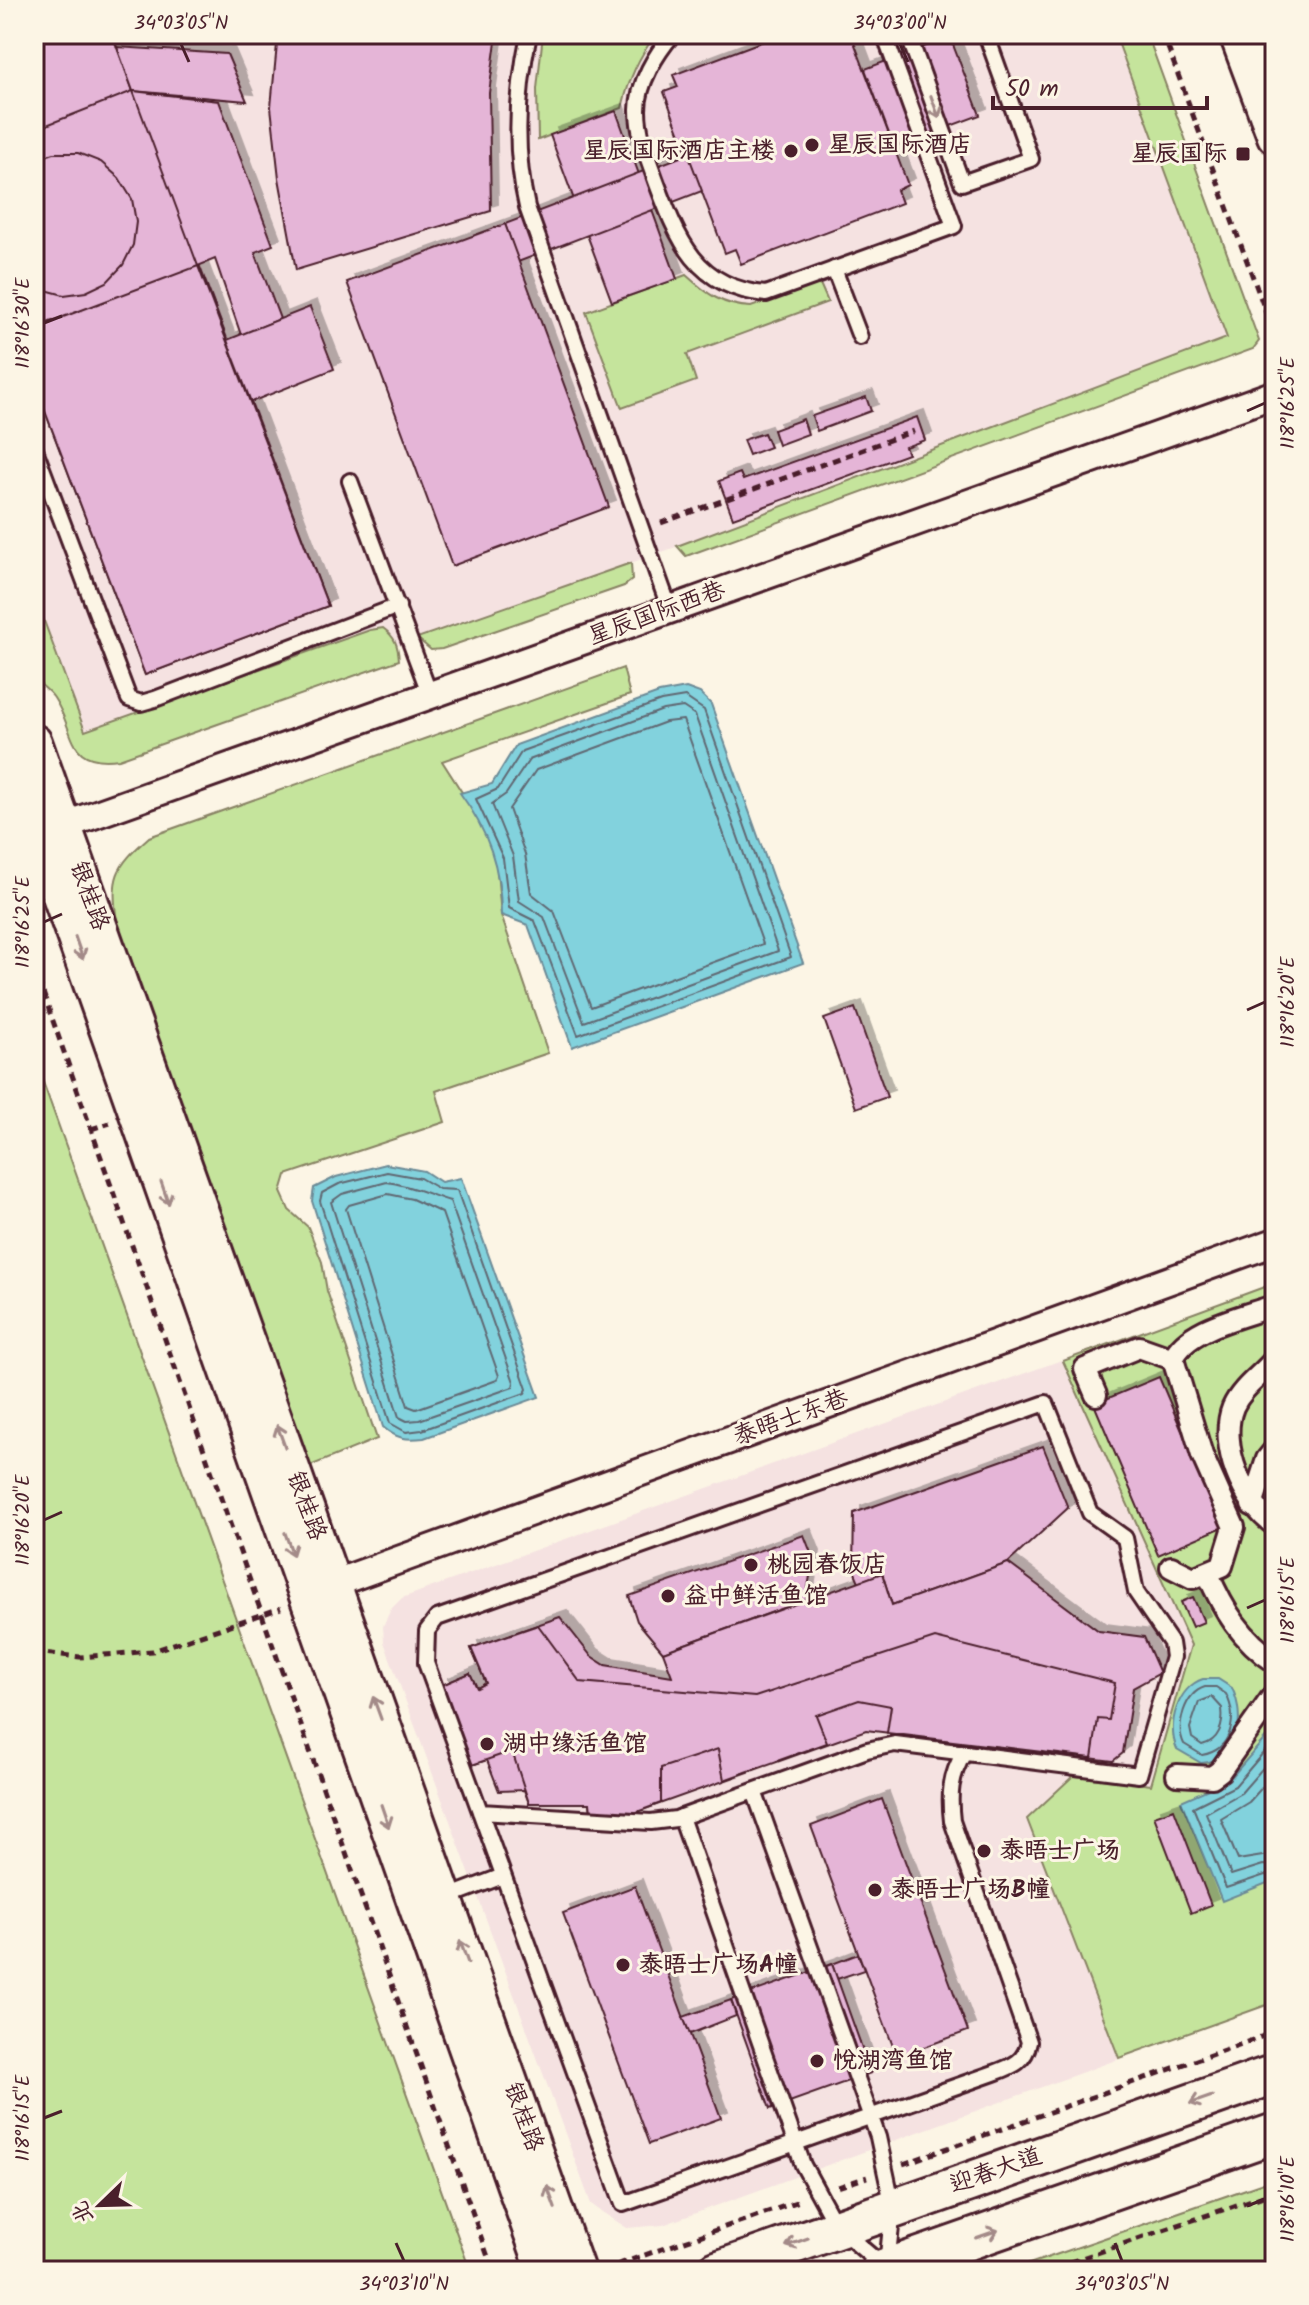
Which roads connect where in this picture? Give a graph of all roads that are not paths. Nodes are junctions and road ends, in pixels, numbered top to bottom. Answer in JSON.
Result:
{"nodes":[{"id":1,"x":529,"y":34,"type":"edge"},
{"id":2,"x":673,"y":34,"type":"edge"},
{"id":3,"x":884,"y":34,"type":"edge"},
{"id":4,"x":908,"y":34,"type":"edge"},
{"id":5,"x":986,"y":34,"type":"edge"},
{"id":6,"x":1237,"y":34,"type":"edge"},
{"id":7,"x":1266,"y":34,"type":"edge"},
{"id":8,"x":1275,"y":58,"type":"edge"},
{"id":9,"x":1275,"y":136,"type":"edge"},
{"id":10,"x":834,"y":269,"type":"junction"},
{"id":11,"x":860,"y":337,"type":"dead end"},
{"id":12,"x":1275,"y":394,"type":"edge"},
{"id":13,"x":34,"y":447,"type":"edge"},
{"id":14,"x":350,"y":481,"type":"dead end"},
{"id":15,"x":398,"y":606,"type":"junction"},
{"id":16,"x":670,"y":610,"type":"junction"},
{"id":17,"x":430,"y":695,"type":"junction"},
{"id":18,"x":34,"y":742,"type":"edge"},
{"id":19,"x":45,"y":827,"type":"edge"},
{"id":20,"x":1275,"y":1242,"type":"edge"},
{"id":21,"x":1275,"y":1305,"type":"edge"},
{"id":22,"x":1173,"y":1359,"type":"junction"},
{"id":23,"x":1275,"y":1359,"type":"edge"},
{"id":24,"x":1096,"y":1395,"type":"dead end"},
{"id":25,"x":1275,"y":1449,"type":"edge"},
{"id":26,"x":1252,"y":1505,"type":"junction"},
{"id":27,"x":1275,"y":1525,"type":"edge"},
{"id":28,"x":1171,"y":1567,"type":"dead end"},
{"id":29,"x":1208,"y":1574,"type":"junction"},
{"id":30,"x":316,"y":1592,"type":"junction"},
{"id":31,"x":1275,"y":1662,"type":"edge"},
{"id":32,"x":1275,"y":1693,"type":"edge"},
{"id":33,"x":964,"y":1753,"type":"junction"},
{"id":34,"x":1177,"y":1775,"type":"dead end"},
{"id":35,"x":754,"y":1791,"type":"junction"},
{"id":36,"x":480,"y":1812,"type":"junction"},
{"id":37,"x":681,"y":1817,"type":"junction"},
{"id":38,"x":503,"y":1876,"type":"junction"},
{"id":39,"x":445,"y":1898,"type":"junction"},
{"id":40,"x":1275,"y":2074,"type":"edge"},
{"id":41,"x":870,"y":2117,"type":"junction"},
{"id":42,"x":1275,"y":2133,"type":"edge"},
{"id":43,"x":795,"y":2143,"type":"junction"},
{"id":44,"x":893,"y":2207,"type":"junction"},
{"id":45,"x":837,"y":2227,"type":"junction"},
{"id":46,"x":883,"y":2270,"type":"edge"},
{"id":47,"x":545,"y":2271,"type":"edge"},
{"id":48,"x":577,"y":2271,"type":"edge"},
{"id":49,"x":717,"y":2271,"type":"edge"}],
"edges":[{"from":1,"to":16,"type":"lane"},
{"from":2,"to":10,"type":"lane"},
{"from":3,"to":10,"type":"lane"},
{"from":4,"to":5,"type":"lane","one_way":true},
{"from":6,"to":9,"type":"street"},
{"from":7,"to":8,"type":"street"},
{"from":10,"to":11,"type":"lane"},
{"from":12,"to":16,"type":"street","name":"星辰国际西巷"},
{"from":13,"to":15,"type":"lane"},
{"from":14,"to":15,"type":"lane"},
{"from":15,"to":17,"type":"lane"},
{"from":16,"to":17,"type":"street","name":"星辰国际西巷"},
{"from":17,"to":19,"type":"street","name":"星辰国际西巷"},
{"from":18,"to":19,"type":"street","name":"银桂路"},
{"from":19,"to":30,"type":"street","name":"银桂路"},
{"from":20,"to":30,"type":"street","name":"泰晤士东巷"},
{"from":21,"to":22,"type":"street"},
{"from":22,"to":24,"type":"street"},
{"from":22,"to":29,"type":"street"},
{"from":23,"to":26,"type":"street"},
{"from":25,"to":26,"type":"street"},
{"from":26,"to":27,"type":"street"},
{"from":28,"to":29,"type":"street"},
{"from":29,"to":31,"type":"street"},
{"from":39,"to":30,"type":"street","name":"银桂路","one_way":true},
{"from":30,"to":47,"type":"street","name":"银桂路","one_way":true},
{"from":32,"to":34,"type":"street"},
{"from":33,"to":35,"type":"lane"},
{"from":33,"to":36,"type":"lane"},
{"from":33,"to":41,"type":"lane"},
{"from":35,"to":37,"type":"lane"},
{"from":35,"to":41,"type":"lane"},
{"from":36,"to":37,"type":"lane"},
{"from":36,"to":38,"type":"lane"},
{"from":37,"to":43,"type":"lane"},
{"from":38,"to":39,"type":"lane"},
{"from":38,"to":43,"type":"lane"},
{"from":48,"to":39,"type":"street","name":"银桂路","one_way":true},
{"from":40,"to":44,"type":"main road","name":"迎春大道","one_way":true},
{"from":41,"to":43,"type":"lane"},
{"from":41,"to":44,"type":"lane"},
{"from":46,"to":42,"type":"main road","one_way":true},
{"from":43,"to":45,"type":"lane"},
{"from":44,"to":45,"type":"main road","name":"迎春大道"},
{"from":44,"to":46,"type":"lane"},
{"from":45,"to":46,"type":"lane"},
{"from":45,"to":49,"type":"main road","name":"迎春大道","one_way":true}]}
